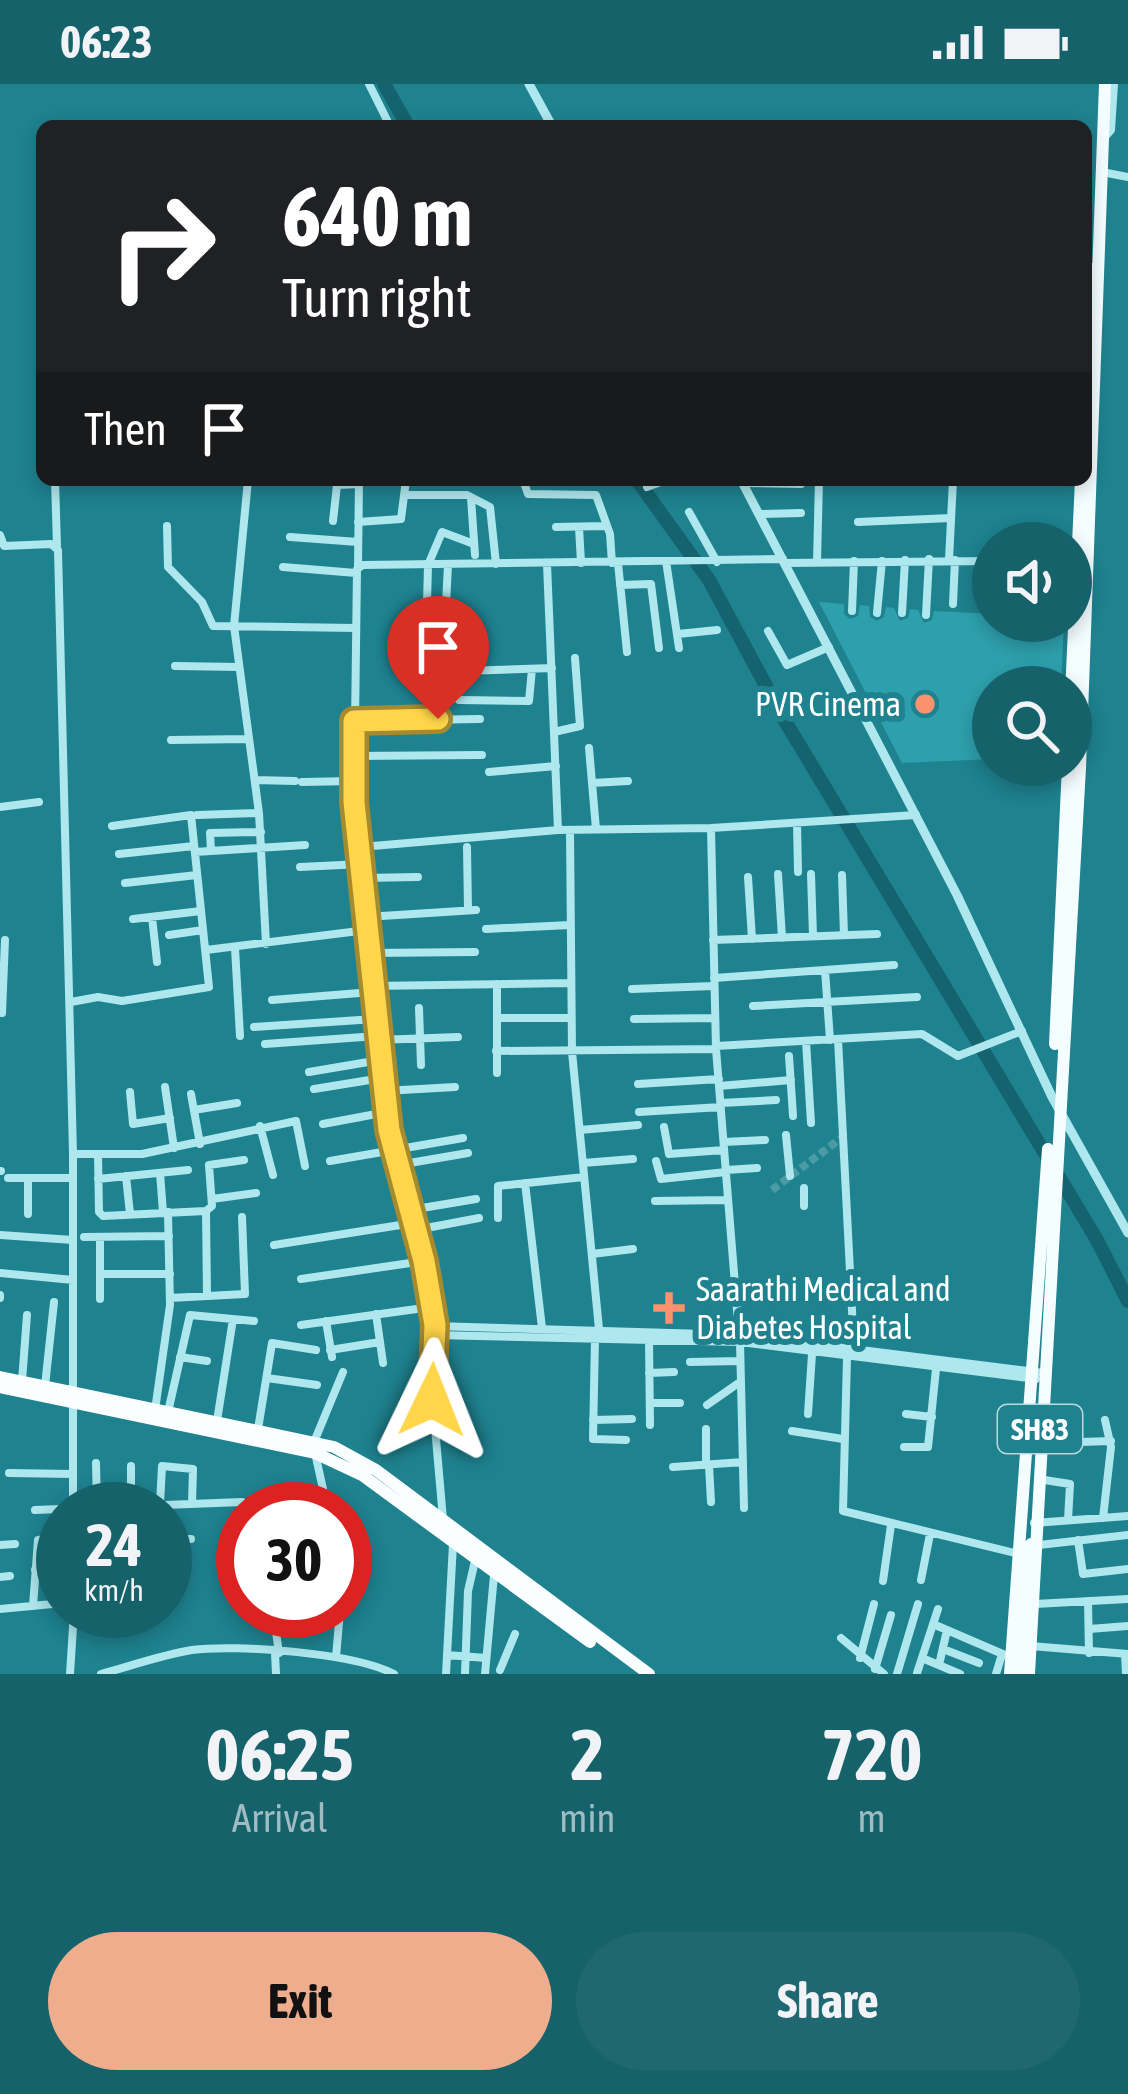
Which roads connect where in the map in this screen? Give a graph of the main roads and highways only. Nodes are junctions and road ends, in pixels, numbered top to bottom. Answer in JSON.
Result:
{"nodes":[{"id":1,"x":1101,"y":84,"type":"edge"},
{"id":2,"x":1092,"y":241,"type":"edge"},
{"id":3,"x":1092,"y":340,"type":"edge"},
{"id":4,"x":1081,"y":486,"type":"edge"},
{"id":5,"x":1085,"y":486,"type":"edge"},
{"id":6,"x":1078,"y":522,"type":"edge"},
{"id":7,"x":1076,"y":666,"type":"edge"},
{"id":8,"x":1067,"y":786,"type":"edge"},
{"id":9,"x":1071,"y":786,"type":"edge"},
{"id":10,"x":1055,"y":1102,"type":"junction"},
{"id":11,"x":1039,"y":1376,"type":"junction"},
{"id":12,"x":0,"y":1377,"type":"edge"},
{"id":13,"x":0,"y":1387,"type":"edge"},
{"id":14,"x":73,"y":1398,"type":"junction"},
{"id":15,"x":315,"y":1447,"type":"junction"},
{"id":16,"x":1035,"y":1533,"type":"junction"},
{"id":17,"x":635,"y":1674,"type":"edge"},
{"id":18,"x":650,"y":1674,"type":"edge"},
{"id":19,"x":1010,"y":1674,"type":"edge"},
{"id":20,"x":1025,"y":1674,"type":"edge"}],
"edges":[{"from":1,"to":2,"type":"main road","number":"SH83"},
{"from":1,"to":3,"type":"main road","number":"SH83"},
{"from":4,"to":6,"type":"main road","number":"SH83"},
{"from":5,"to":7,"type":"main road","number":"SH83"},
{"from":8,"to":10,"type":"main road","number":"SH83"},
{"from":9,"to":10,"type":"main road","number":"SH83"},
{"from":10,"to":11,"type":"main road","number":"SH83"},
{"from":11,"to":16,"type":"main road","number":"SH83"},
{"from":11,"to":19,"type":"main road","number":"SH83"},
{"from":12,"to":14,"type":"highway"},
{"from":13,"to":14,"type":"highway"},
{"from":14,"to":15,"type":"highway"},
{"from":14,"to":15,"type":"highway"},
{"from":15,"to":17,"type":"highway"},
{"from":15,"to":18,"type":"highway"},
{"from":16,"to":20,"type":"main road"},
{"from":16,"to":20,"type":"main road","number":"SH83"}]}
